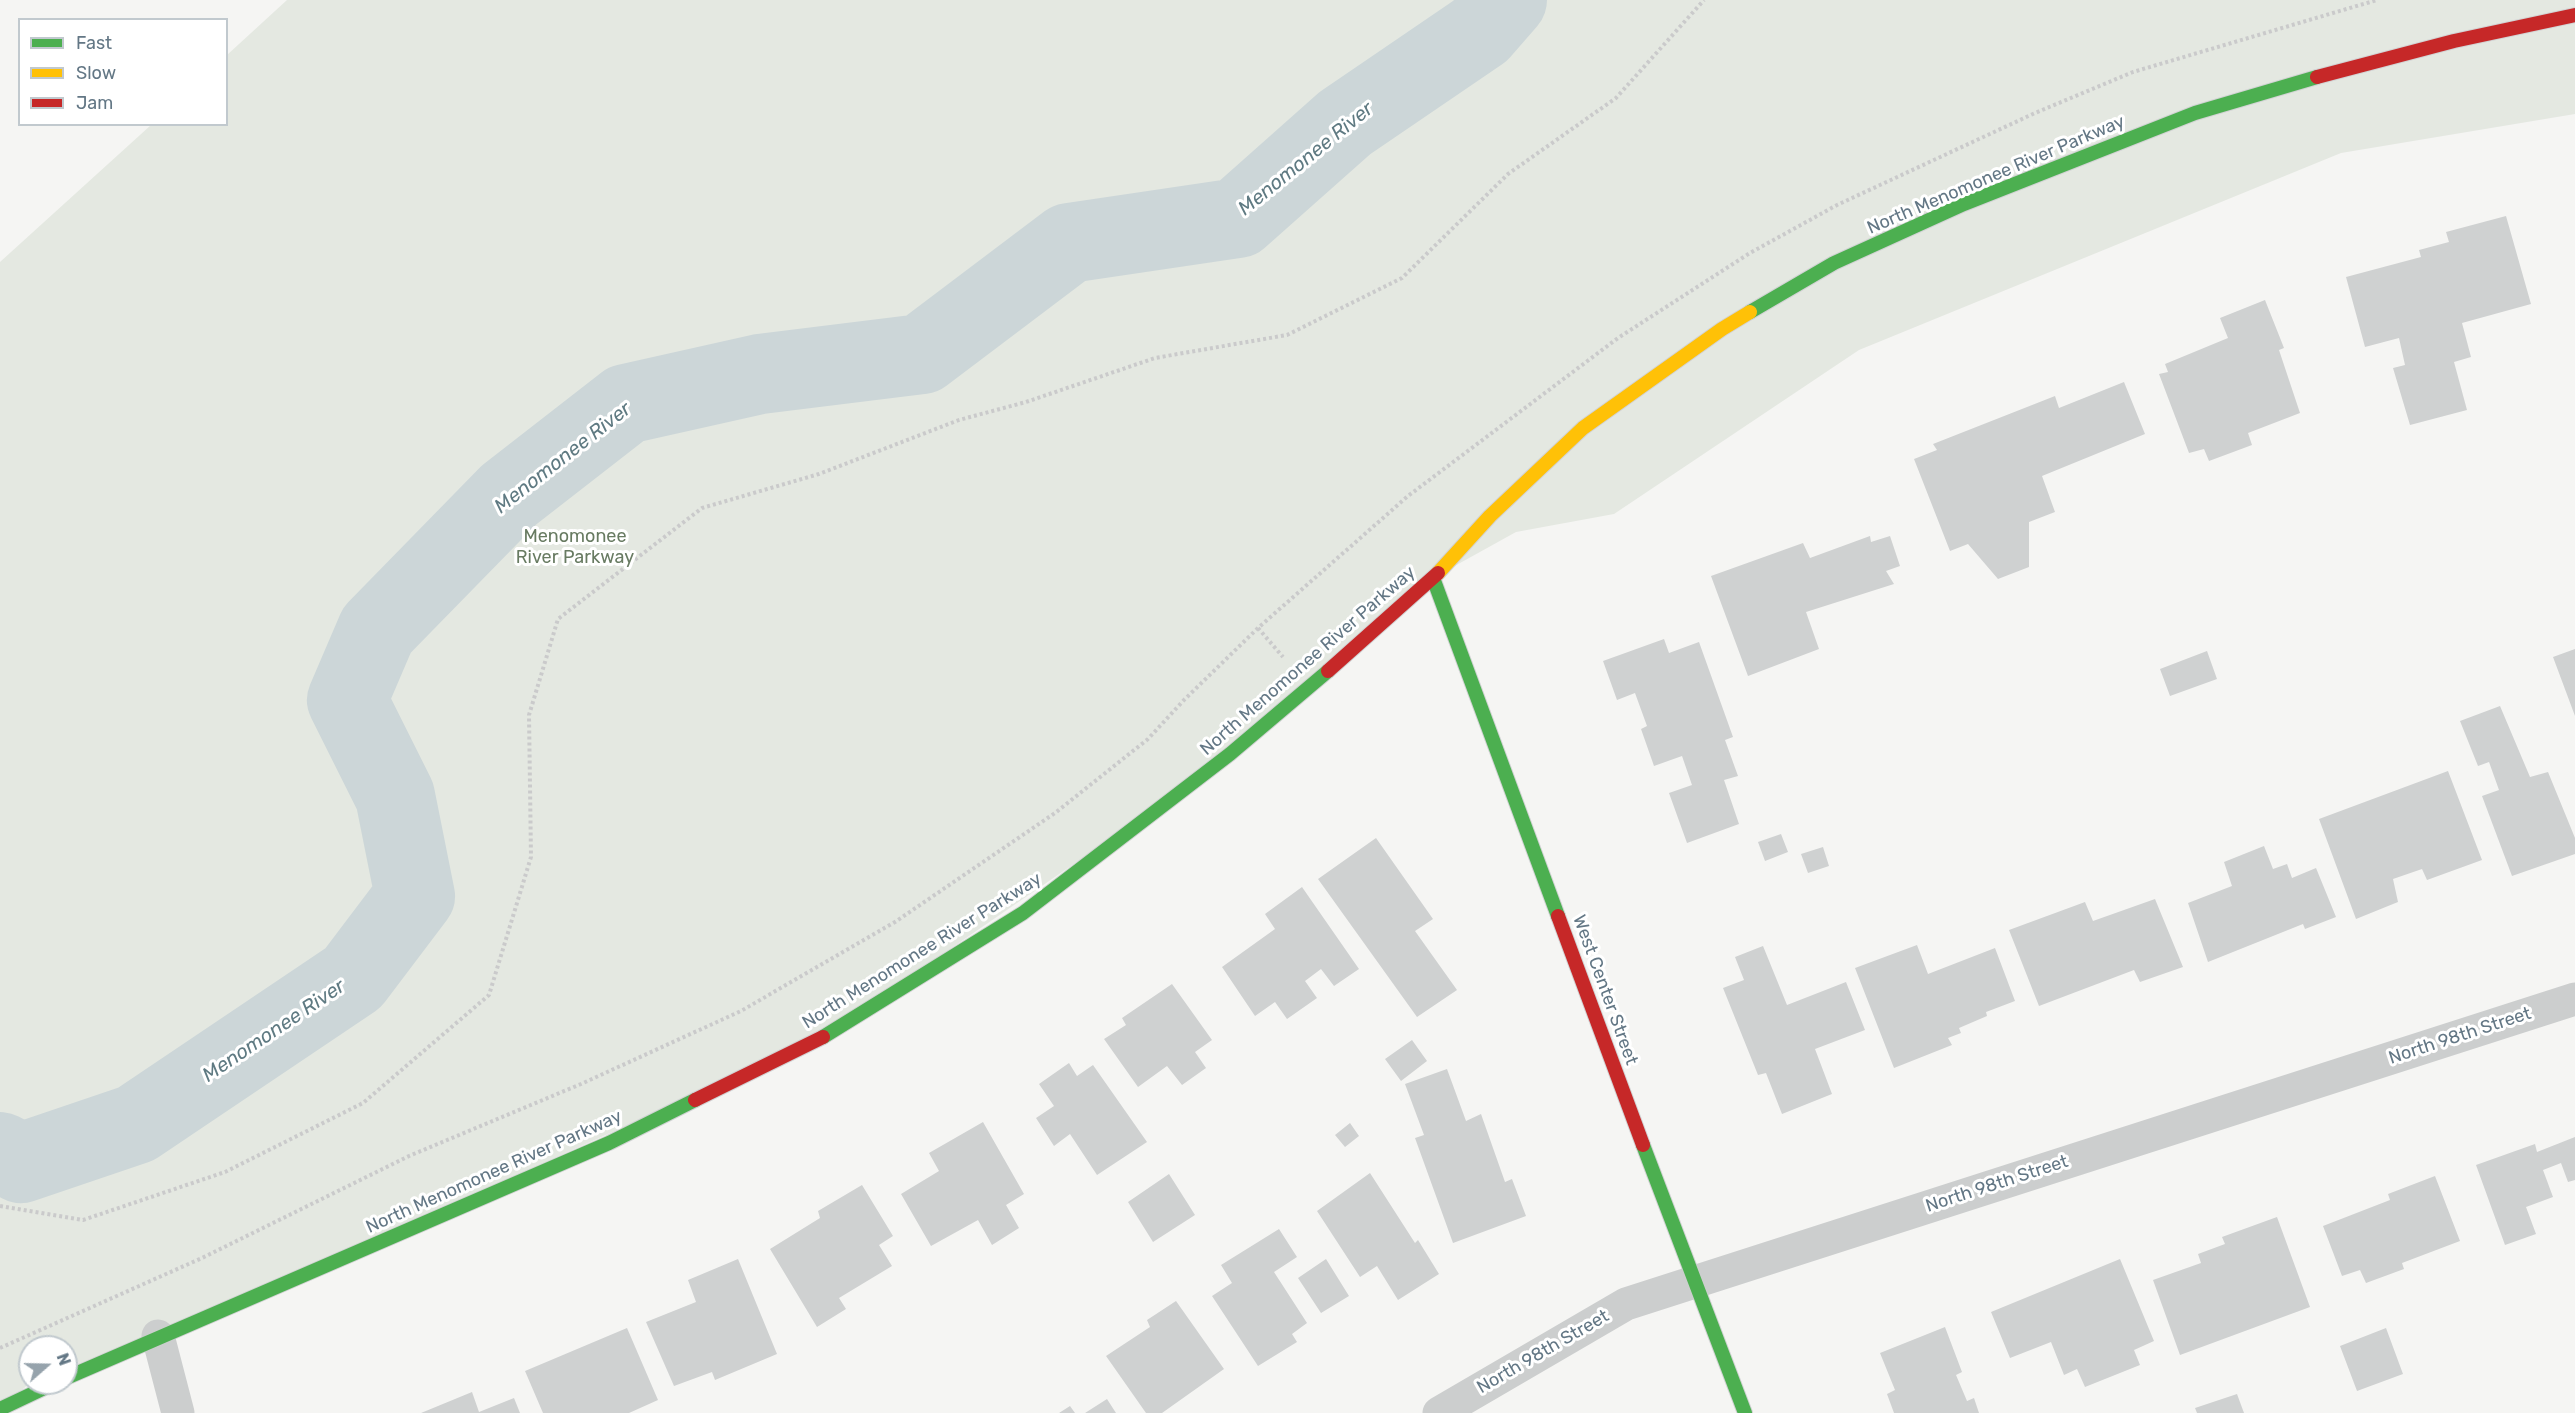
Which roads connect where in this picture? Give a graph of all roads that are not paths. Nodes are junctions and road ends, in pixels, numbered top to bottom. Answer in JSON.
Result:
{"nodes":[{"id":1,"x":2575,"y":15,"type":"edge"},
{"id":2,"x":1433,"y":578,"type":"junction"},
{"id":3,"x":2575,"y":999,"type":"edge"},
{"id":4,"x":1694,"y":1281,"type":"junction"},
{"id":5,"x":158,"y":1336,"type":"junction"},
{"id":6,"x":78,"y":1373,"type":"edge"},
{"id":7,"x":30,"y":1395,"type":"edge"},
{"id":8,"x":0,"y":1409,"type":"edge"},
{"id":9,"x":178,"y":1413,"type":"edge"},
{"id":10,"x":1439,"y":1413,"type":"edge"},
{"id":11,"x":1745,"y":1413,"type":"edge"}],
"edges":[{"from":1,"to":2,"type":"street","name":"North Menomonee River Parkway"},
{"from":2,"to":4,"type":"street","name":"West Center Street"},
{"from":2,"to":5,"type":"street","name":"North Menomonee River Parkway"},
{"from":3,"to":4,"type":"street","name":"North 98th Street"},
{"from":4,"to":10,"type":"street","name":"North 98th Street"},
{"from":4,"to":11,"type":"street","name":"West Center Street"},
{"from":5,"to":6,"type":"street","name":"North Menomonee River Parkway"},
{"from":5,"to":9,"type":"street"},
{"from":7,"to":8,"type":"street"}]}
